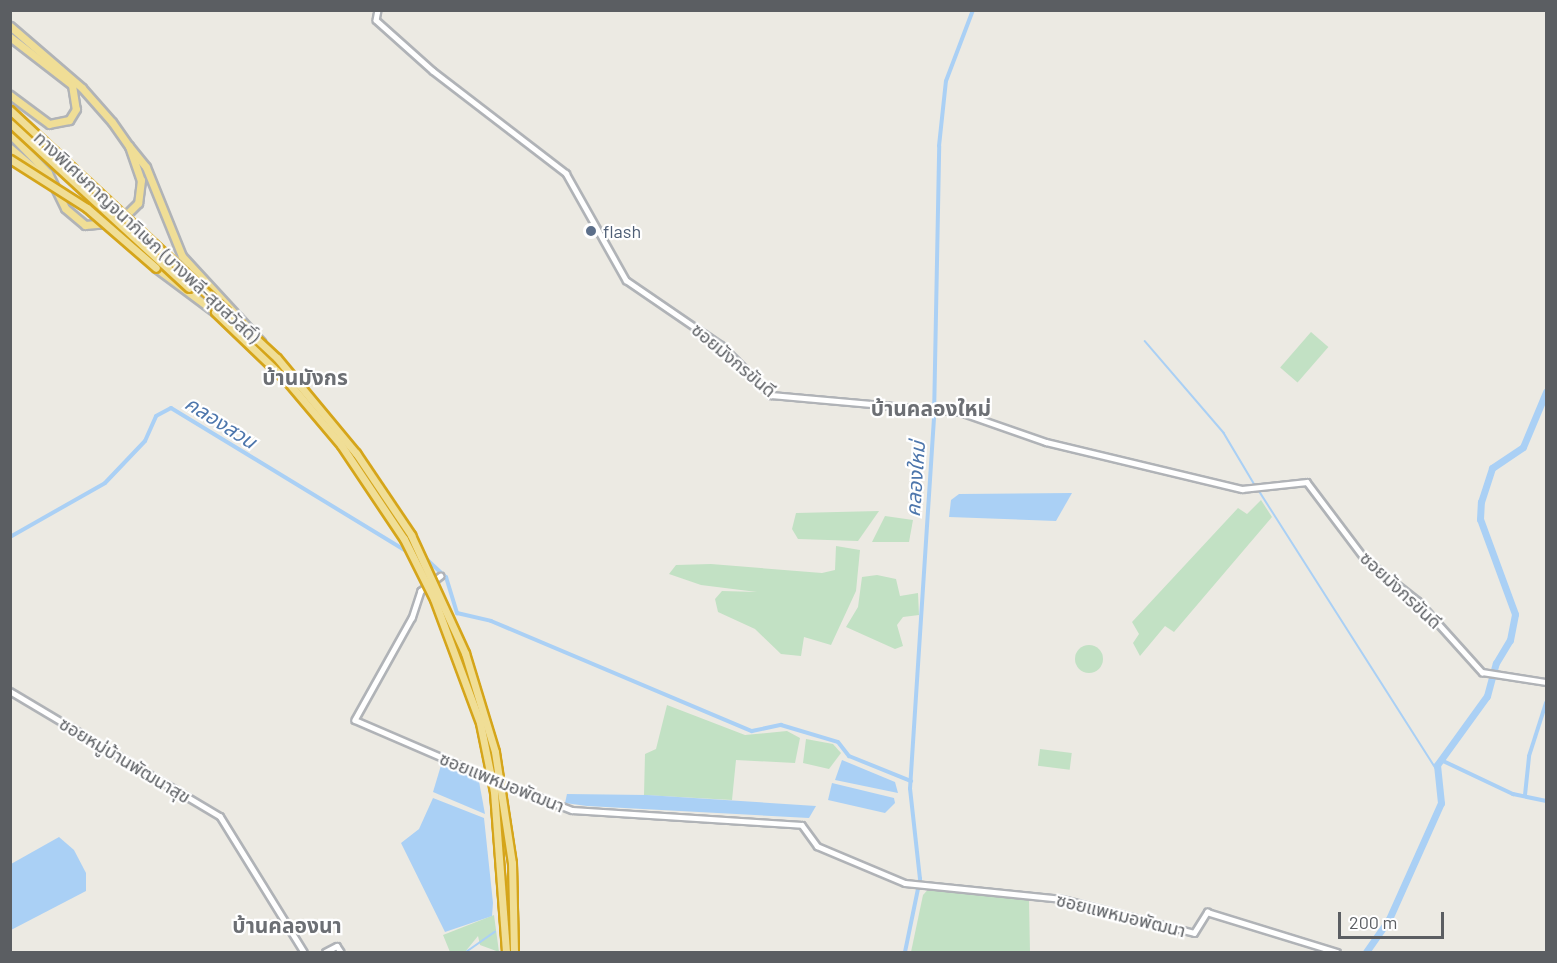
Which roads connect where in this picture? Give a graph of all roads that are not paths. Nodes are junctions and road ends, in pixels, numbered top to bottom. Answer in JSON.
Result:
{"nodes":[{"id":1,"x":378,"y":12,"type":"edge"},
{"id":2,"x":10,"y":26,"type":"edge"},
{"id":3,"x":10,"y":37,"type":"edge"},
{"id":4,"x":10,"y":95,"type":"edge"},
{"id":5,"x":10,"y":108,"type":"edge"},
{"id":6,"x":10,"y":123,"type":"edge"},
{"id":7,"x":10,"y":134,"type":"edge"},
{"id":8,"x":129,"y":146,"type":"junction"},
{"id":9,"x":10,"y":148,"type":"edge"},
{"id":10,"x":10,"y":159,"type":"edge"},
{"id":11,"x":156,"y":268,"type":"junction"},
{"id":12,"x":189,"y":288,"type":"junction"},
{"id":13,"x":264,"y":346,"type":"junction"},
{"id":14,"x":441,"y":576,"type":"dead end"},
{"id":15,"x":1546,"y":682,"type":"edge"},
{"id":16,"x":10,"y":692,"type":"edge"},
{"id":17,"x":304,"y":952,"type":"edge"},
{"id":18,"x":325,"y":952,"type":"edge"},
{"id":19,"x":341,"y":952,"type":"edge"},
{"id":20,"x":506,"y":952,"type":"edge"},
{"id":21,"x":513,"y":952,"type":"edge"},
{"id":22,"x":1337,"y":952,"type":"edge"}],
"edges":[{"from":1,"to":15,"type":"street","name":"ซอยมังกรขันดี"},
{"from":2,"to":8,"type":"highway"},
{"from":3,"to":4,"type":"highway"},
{"from":5,"to":13,"type":"highway","name":"ทางพิเศษกาญจนาภิเษก (บางพลี-สุขสวัสดิ์)","bridge":true},
{"from":6,"to":12,"type":"highway","name":"ทางพิเศษกาญจนาภิเษก (บางพลี-สุขสวัสดิ์)","bridge":true},
{"from":7,"to":8,"type":"highway"},
{"from":8,"to":13,"type":"highway","bridge":true},
{"from":9,"to":11,"type":"highway","bridge":true},
{"from":10,"to":11,"type":"highway","bridge":true},
{"from":11,"to":12,"type":"highway","bridge":true},
{"from":12,"to":20,"type":"highway","name":"ทางพิเศษกาญจนาภิเษก (บางพลี-สุขสวัสดิ์)","bridge":true},
{"from":13,"to":21,"type":"highway","name":"ทางพิเศษกาญจนาภิเษก (บางพลี-สุขสวัสดิ์)","bridge":true},
{"from":14,"to":22,"type":"street","name":"ซอยแพหมอพัฒนา"},
{"from":16,"to":17,"type":"street","name":"ซอยหมู่บ้านพัฒนาสุข"},
{"from":18,"to":19,"type":"street"}]}
